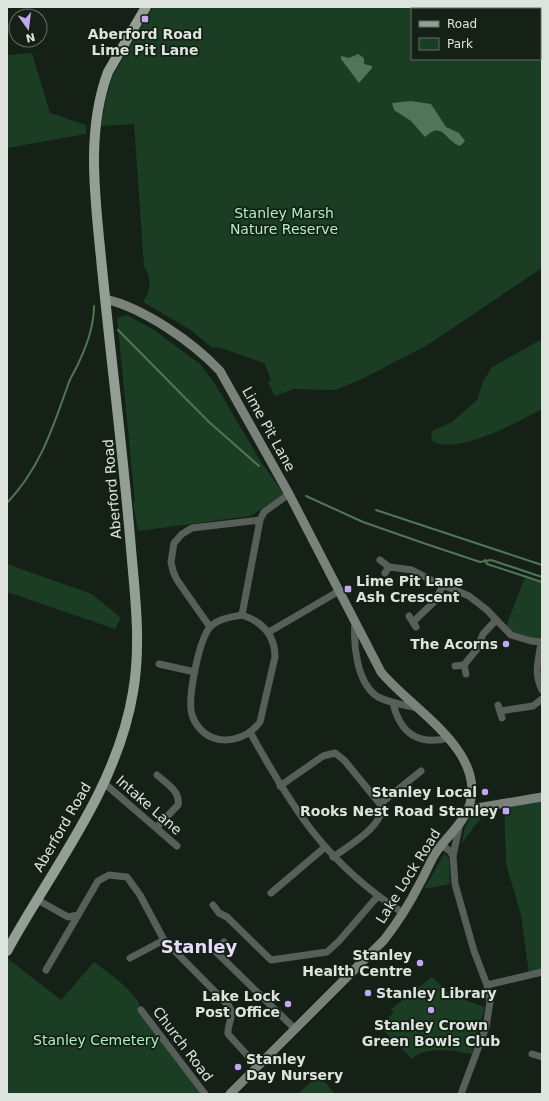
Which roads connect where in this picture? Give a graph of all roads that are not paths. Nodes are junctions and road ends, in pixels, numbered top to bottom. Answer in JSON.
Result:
{"nodes":[{"id":1,"x":146,"y":7,"type":"edge"},
{"id":2,"x":105,"y":299,"type":"junction"},
{"id":3,"x":290,"y":494,"type":"junction"},
{"id":4,"x":260,"y":520,"type":"junction"},
{"id":5,"x":380,"y":560,"type":"dead end"},
{"id":6,"x":442,"y":585,"type":"junction"},
{"id":7,"x":339,"y":591,"type":"junction"},
{"id":8,"x":242,"y":615,"type":"junction"},
{"id":9,"x":496,"y":620,"type":"junction"},
{"id":10,"x":412,"y":622,"type":"dead end"},
{"id":11,"x":355,"y":623,"type":"junction"},
{"id":12,"x":210,"y":627,"type":"junction"},
{"id":13,"x":269,"y":632,"type":"junction"},
{"id":14,"x":541,"y":642,"type":"edge"},
{"id":15,"x":159,"y":664,"type":"dead end"},
{"id":16,"x":464,"y":665,"type":"junction"},
{"id":17,"x":455,"y":666,"type":"dead end"},
{"id":18,"x":195,"y":672,"type":"junction"},
{"id":19,"x":466,"y":674,"type":"dead end"},
{"id":20,"x":542,"y":690,"type":"edge"},
{"id":21,"x":542,"y":699,"type":"edge"},
{"id":22,"x":393,"y":703,"type":"junction"},
{"id":23,"x":416,"y":708,"type":"junction"},
{"id":24,"x":500,"y":711,"type":"dead end"},
{"id":25,"x":250,"y":732,"type":"junction"},
{"id":26,"x":449,"y":738,"type":"junction"},
{"id":27,"x":421,"y":771,"type":"dead end"},
{"id":28,"x":157,"y":775,"type":"dead end"},
{"id":29,"x":104,"y":783,"type":"junction"},
{"id":30,"x":280,"y":786,"type":"junction"},
{"id":31,"x":542,"y":797,"type":"edge"},
{"id":32,"x":380,"y":804,"type":"junction"},
{"id":33,"x":469,"y":806,"type":"junction"},
{"id":34,"x":461,"y":821,"type":"junction"},
{"id":35,"x":156,"y":828,"type":"junction"},
{"id":36,"x":441,"y":845,"type":"junction"},
{"id":37,"x":177,"y":846,"type":"dead end"},
{"id":38,"x":324,"y":848,"type":"junction"},
{"id":39,"x":454,"y":856,"type":"junction"},
{"id":40,"x":333,"y":857,"type":"junction"},
{"id":41,"x":271,"y":893,"type":"dead end"},
{"id":42,"x":377,"y":897,"type":"junction"},
{"id":43,"x":36,"y":899,"type":"junction"},
{"id":44,"x":213,"y":905,"type":"dead end"},
{"id":45,"x":403,"y":913,"type":"junction"},
{"id":46,"x":78,"y":915,"type":"junction"},
{"id":47,"x":164,"y":940,"type":"junction"},
{"id":48,"x":224,"y":942,"type":"dead end"},
{"id":49,"x":7,"y":951,"type":"edge"},
{"id":50,"x":129,"y":959,"type":"dead end"},
{"id":51,"x":46,"y":970,"type":"dead end"},
{"id":52,"x":542,"y":972,"type":"edge"},
{"id":53,"x":487,"y":985,"type":"junction"},
{"id":54,"x":141,"y":1010,"type":"dead end"},
{"id":55,"x":294,"y":1028,"type":"junction"},
{"id":56,"x":532,"y":1054,"type":"dead end"},
{"id":57,"x":542,"y":1057,"type":"edge"},
{"id":58,"x":257,"y":1066,"type":"junction"},
{"id":59,"x":205,"y":1094,"type":"edge"},
{"id":60,"x":230,"y":1094,"type":"edge"},
{"id":61,"x":462,"y":1094,"type":"edge"}],
"edges":[{"from":1,"to":2,"type":"main road","name":"Aberford Road"},
{"from":2,"to":3,"type":"street","name":"Lime Pit Lane"},
{"from":2,"to":29,"type":"main road","name":"Aberford Road"},
{"from":3,"to":4,"type":"street"},
{"from":3,"to":7,"type":"street","name":"Lime Pit Lane"},
{"from":4,"to":8,"type":"street"},
{"from":4,"to":12,"type":"street"},
{"from":5,"to":6,"type":"street"},
{"from":6,"to":9,"type":"street"},
{"from":6,"to":10,"type":"street"},
{"from":7,"to":11,"type":"street","name":"Lime Pit Lane"},
{"from":7,"to":13,"type":"street"},
{"from":8,"to":12,"type":"street"},
{"from":8,"to":13,"type":"street"},
{"from":9,"to":14,"type":"street"},
{"from":9,"to":16,"type":"street"},
{"from":11,"to":22,"type":"street","name":"Lime Pit Lane"},
{"from":11,"to":23,"type":"street","name":"Lime Pit Lane"},
{"from":12,"to":18,"type":"street"},
{"from":13,"to":25,"type":"street"},
{"from":14,"to":20,"type":"street"},
{"from":15,"to":18,"type":"street"},
{"from":16,"to":17,"type":"street"},
{"from":16,"to":19,"type":"street"},
{"from":18,"to":25,"type":"street"},
{"from":21,"to":24,"type":"street"},
{"from":22,"to":23,"type":"street","name":"Lime Pit Lane"},
{"from":22,"to":26,"type":"street"},
{"from":23,"to":26,"type":"street","name":"Lime Pit Lane"},
{"from":25,"to":30,"type":"street"},
{"from":26,"to":33,"type":"street","name":"Lime Pit Lane"},
{"from":27,"to":32,"type":"street"},
{"from":28,"to":35,"type":"street"},
{"from":29,"to":35,"type":"street","name":"Intake Lane"},
{"from":29,"to":43,"type":"main road","name":"Aberford Road"},
{"from":30,"to":32,"type":"street"},
{"from":30,"to":38,"type":"street"},
{"from":31,"to":33,"type":"street"},
{"from":32,"to":40,"type":"street"},
{"from":33,"to":34,"type":"street","name":"Lake Lock Road"},
{"from":34,"to":36,"type":"street","name":"Lake Lock Road"},
{"from":34,"to":39,"type":"street"},
{"from":35,"to":37,"type":"street","name":"Intake Lane"},
{"from":36,"to":39,"type":"street"},
{"from":36,"to":45,"type":"street","name":"Lake Lock Road"},
{"from":38,"to":40,"type":"street"},
{"from":38,"to":41,"type":"street"},
{"from":39,"to":53,"type":"street"},
{"from":40,"to":42,"type":"street"},
{"from":42,"to":44,"type":"street"},
{"from":42,"to":45,"type":"street"},
{"from":43,"to":46,"type":"street"},
{"from":43,"to":49,"type":"main road","name":"Aberford Road"},
{"from":45,"to":55,"type":"street","name":"Lake Lock Road"},
{"from":46,"to":47,"type":"street"},
{"from":46,"to":51,"type":"street"},
{"from":47,"to":50,"type":"street"},
{"from":47,"to":58,"type":"street"},
{"from":48,"to":55,"type":"street"},
{"from":52,"to":53,"type":"street"},
{"from":53,"to":61,"type":"street"},
{"from":54,"to":59,"type":"street","name":"Church Road"},
{"from":55,"to":58,"type":"street","name":"Lake Lock Road"},
{"from":56,"to":57,"type":"street"},
{"from":58,"to":60,"type":"street","name":"Lake Lock Road"}]}
